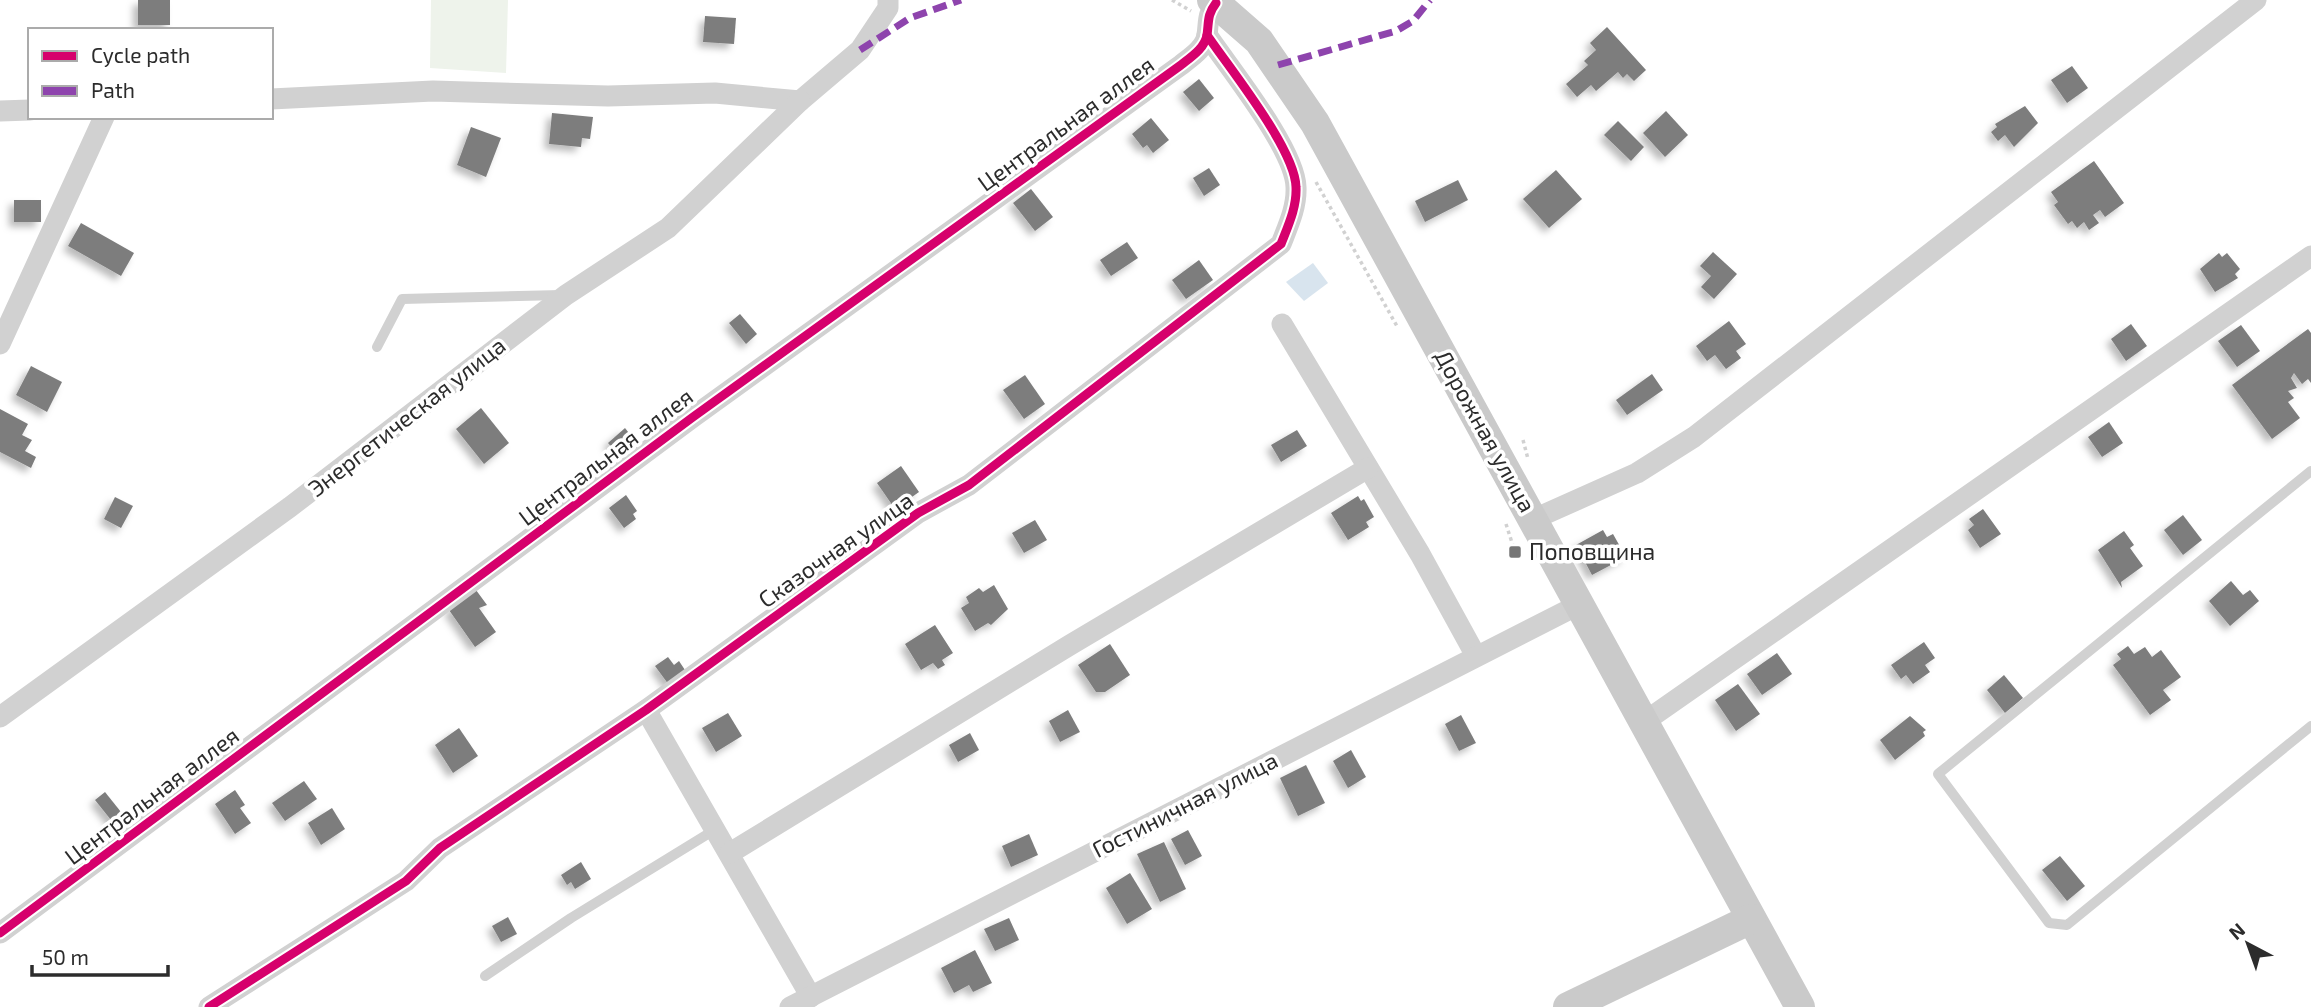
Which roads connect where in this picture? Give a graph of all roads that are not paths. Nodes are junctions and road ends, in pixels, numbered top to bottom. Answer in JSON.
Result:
{"nodes":[{"id":1,"x":888,"y":0,"type":"edge"},
{"id":2,"x":2256,"y":0,"type":"edge"},
{"id":3,"x":1210,"y":14,"type":"edge"},
{"id":4,"x":273,"y":99,"type":"edge"},
{"id":5,"x":800,"y":101,"type":"junction"},
{"id":6,"x":28,"y":110,"type":"edge"},
{"id":7,"x":0,"y":111,"type":"edge"},
{"id":8,"x":103,"y":119,"type":"edge"},
{"id":9,"x":2311,"y":256,"type":"edge"},
{"id":10,"x":566,"y":295,"type":"junction"},
{"id":11,"x":1282,"y":324,"type":"dead end"},
{"id":12,"x":0,"y":344,"type":"edge"},
{"id":13,"x":377,"y":347,"type":"dead end"},
{"id":14,"x":1368,"y":468,"type":"junction"},
{"id":15,"x":2311,"y":471,"type":"edge"},
{"id":16,"x":1534,"y":519,"type":"junction"},
{"id":17,"x":1580,"y":604,"type":"junction"},
{"id":18,"x":1476,"y":656,"type":"junction"},
{"id":19,"x":646,"y":710,"type":"junction"},
{"id":20,"x":0,"y":716,"type":"edge"},
{"id":21,"x":1644,"y":722,"type":"junction"},
{"id":22,"x":2311,"y":726,"type":"edge"},
{"id":23,"x":716,"y":829,"type":"junction"},
{"id":24,"x":730,"y":853,"type":"junction"},
{"id":25,"x":1751,"y":919,"type":"junction"},
{"id":26,"x":0,"y":933,"type":"edge"},
{"id":27,"x":485,"y":976,"type":"dead end"},
{"id":28,"x":811,"y":997,"type":"junction"},
{"id":29,"x":209,"y":1007,"type":"edge"},
{"id":30,"x":790,"y":1007,"type":"edge"},
{"id":31,"x":1568,"y":1007,"type":"edge"},
{"id":32,"x":1800,"y":1007,"type":"edge"}],
"edges":[{"from":1,"to":5,"type":"street","name":"Энергетическая улица"},
{"from":2,"to":16,"type":"street"},
{"from":3,"to":16,"type":"main road","name":"Дорожная улица"},
{"from":3,"to":19,"type":"street","name":"Сказочная улица"},
{"from":3,"to":26,"type":"street","name":"Центральная аллея"},
{"from":4,"to":5,"type":"street"},
{"from":5,"to":10,"type":"street","name":"Энергетическая улица"},
{"from":6,"to":7,"type":"street"},
{"from":8,"to":12,"type":"street"},
{"from":9,"to":21,"type":"street"},
{"from":10,"to":13,"type":"lane"},
{"from":10,"to":20,"type":"street","name":"Энергетическая улица"},
{"from":11,"to":14,"type":"street"},
{"from":14,"to":18,"type":"street"},
{"from":14,"to":24,"type":"street"},
{"from":15,"to":22,"type":"lane"},
{"from":16,"to":17,"type":"main road","name":"Дорожная улица"},
{"from":17,"to":18,"type":"street","name":"Гостиничная улица"},
{"from":17,"to":21,"type":"main road","name":"Дорожная улица"},
{"from":18,"to":28,"type":"street","name":"Гостиничная улица"},
{"from":19,"to":23,"type":"street"},
{"from":19,"to":29,"type":"street","name":"Сказочная улица"},
{"from":21,"to":25,"type":"main road","name":"Дорожная улица"},
{"from":23,"to":24,"type":"street"},
{"from":23,"to":27,"type":"lane"},
{"from":24,"to":28,"type":"street"},
{"from":25,"to":31,"type":"main road"},
{"from":25,"to":32,"type":"main road","name":"Дорожная улица"},
{"from":28,"to":30,"type":"street","name":"Гостиничная улица"}]}
